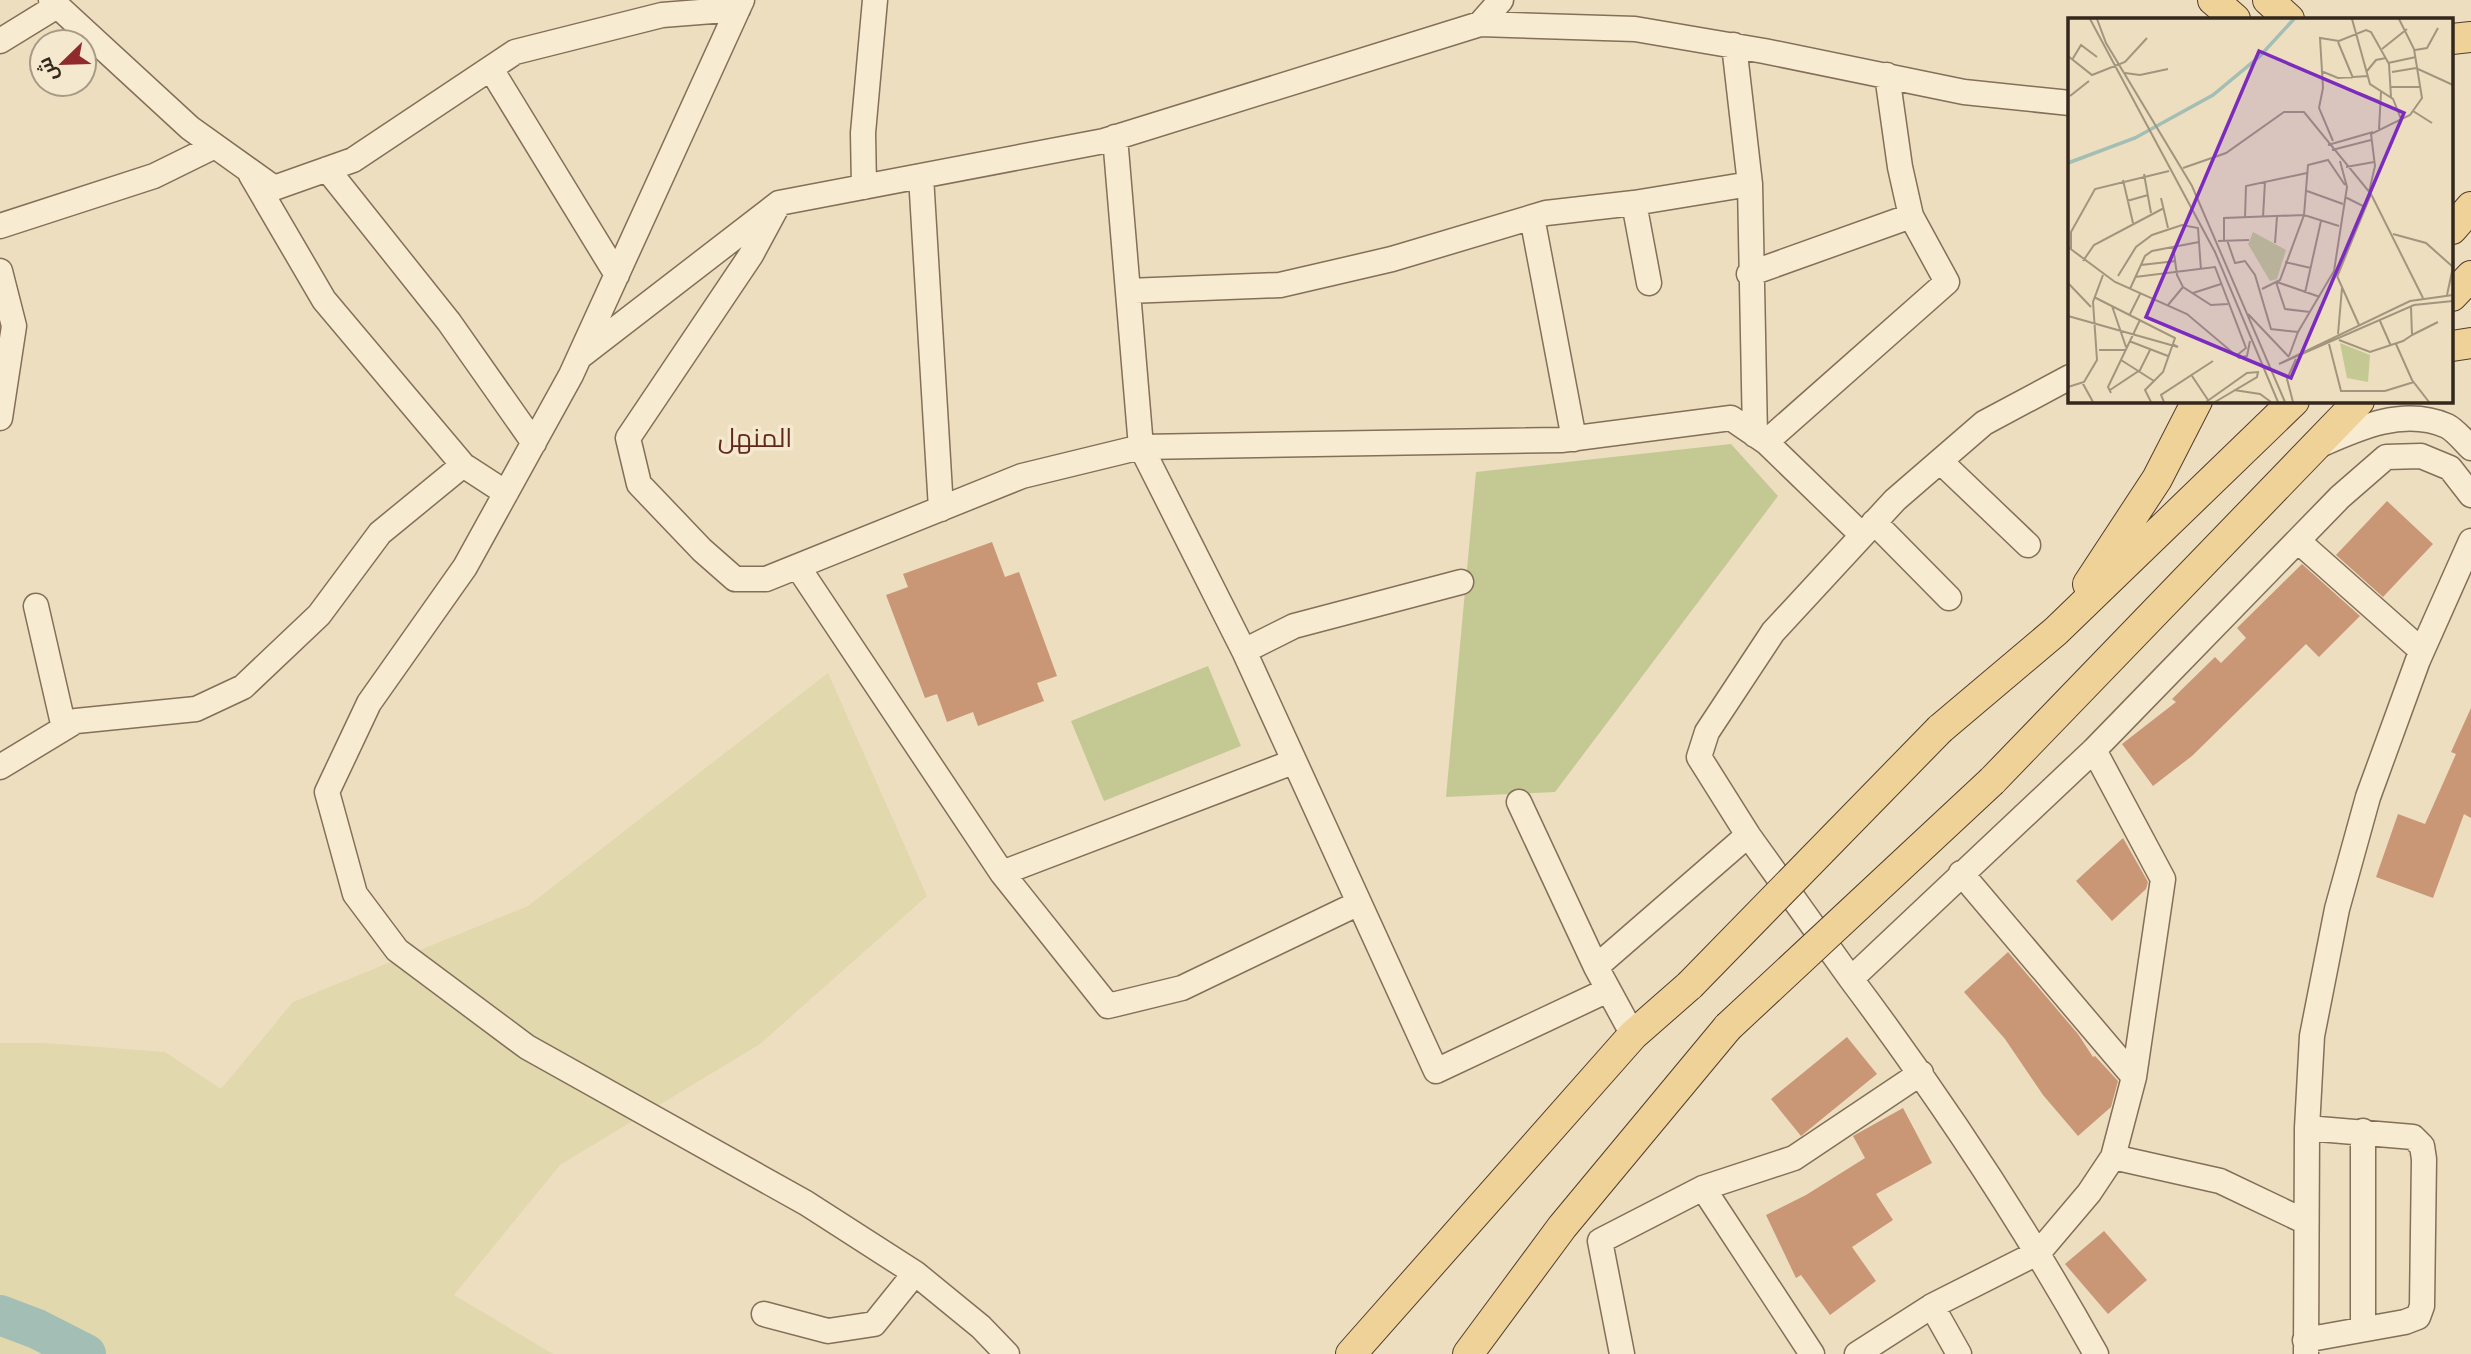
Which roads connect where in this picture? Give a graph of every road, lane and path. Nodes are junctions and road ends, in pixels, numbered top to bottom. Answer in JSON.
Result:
{"nodes":[{"id":1,"x":875,"y":0,"type":"edge"},
{"id":2,"x":1501,"y":0,"type":"edge"},
{"id":3,"x":2214,"y":0,"type":"edge"},
{"id":4,"x":2268,"y":0,"type":"edge"},
{"id":5,"x":54,"y":3,"type":"edge"},
{"id":6,"x":740,"y":5,"type":"edge"},
{"id":7,"x":2234,"y":18,"type":"edge"},
{"id":8,"x":2288,"y":18,"type":"edge"},
{"id":9,"x":1480,"y":24,"type":"junction"},
{"id":10,"x":0,"y":41,"type":"edge"},
{"id":11,"x":1734,"y":45,"type":"junction"},
{"id":12,"x":491,"y":69,"type":"junction"},
{"id":13,"x":1887,"y":75,"type":"junction"},
{"id":14,"x":2068,"y":103,"type":"edge"},
{"id":15,"x":1115,"y":137,"type":"junction"},
{"id":16,"x":215,"y":146,"type":"junction"},
{"id":17,"x":248,"y":169,"type":"junction"},
{"id":18,"x":327,"y":169,"type":"junction"},
{"id":19,"x":921,"y":176,"type":"junction"},
{"id":20,"x":1750,"y":184,"type":"junction"},
{"id":21,"x":864,"y":187,"type":"junction"},
{"id":22,"x":779,"y":203,"type":"junction"},
{"id":23,"x":1634,"y":204,"type":"junction"},
{"id":24,"x":2471,"y":206,"type":"edge"},
{"id":25,"x":1912,"y":216,"type":"junction"},
{"id":26,"x":1532,"y":217,"type":"junction"},
{"id":27,"x":0,"y":226,"type":"edge"},
{"id":28,"x":2454,"y":227,"type":"edge"},
{"id":29,"x":0,"y":271,"type":"edge"},
{"id":30,"x":1749,"y":274,"type":"junction"},
{"id":31,"x":617,"y":275,"type":"junction"},
{"id":32,"x":2471,"y":276,"type":"edge"},
{"id":33,"x":1649,"y":283,"type":"dead end"},
{"id":34,"x":1128,"y":291,"type":"junction"},
{"id":35,"x":2454,"y":294,"type":"edge"},
{"id":36,"x":579,"y":358,"type":"junction"},
{"id":37,"x":2068,"y":378,"type":"edge"},
{"id":38,"x":2196,"y":402,"type":"edge"},
{"id":39,"x":2293,"y":402,"type":"edge"},
{"id":40,"x":2358,"y":402,"type":"edge"},
{"id":41,"x":0,"y":418,"type":"edge"},
{"id":42,"x":1761,"y":438,"type":"junction"},
{"id":43,"x":1574,"y":439,"type":"junction"},
{"id":44,"x":534,"y":443,"type":"junction"},
{"id":45,"x":1141,"y":447,"type":"junction"},
{"id":46,"x":2316,"y":447,"type":"junction"},
{"id":47,"x":2471,"y":448,"type":"edge"},
{"id":48,"x":1940,"y":461,"type":"junction"},
{"id":49,"x":463,"y":465,"type":"junction"},
{"id":50,"x":506,"y":493,"type":"junction"},
{"id":51,"x":2471,"y":495,"type":"edge"},
{"id":52,"x":941,"y":509,"type":"junction"},
{"id":53,"x":1868,"y":528,"type":"junction"},
{"id":54,"x":2298,"y":541,"type":"junction"},
{"id":55,"x":2471,"y":541,"type":"edge"},
{"id":56,"x":2028,"y":544,"type":"dead end"},
{"id":57,"x":798,"y":567,"type":"junction"},
{"id":58,"x":1461,"y":582,"type":"dead end"},
{"id":59,"x":1949,"y":598,"type":"dead end"},
{"id":60,"x":36,"y":606,"type":"dead end"},
{"id":61,"x":2056,"y":631,"type":"junction"},
{"id":62,"x":1244,"y":651,"type":"junction"},
{"id":63,"x":2422,"y":651,"type":"junction"},
{"id":64,"x":64,"y":728,"type":"junction"},
{"id":65,"x":2094,"y":750,"type":"junction"},
{"id":66,"x":1293,"y":762,"type":"junction"},
{"id":67,"x":0,"y":767,"type":"edge"},
{"id":68,"x":1519,"y":802,"type":"dead end"},
{"id":69,"x":1748,"y":835,"type":"junction"},
{"id":70,"x":1002,"y":873,"type":"junction"},
{"id":71,"x":1961,"y":873,"type":"junction"},
{"id":72,"x":1359,"y":902,"type":"junction"},
{"id":73,"x":1596,"y":967,"type":"junction"},
{"id":74,"x":1851,"y":979,"type":"junction"},
{"id":75,"x":1608,"y":990,"type":"junction"},
{"id":76,"x":1633,"y":1035,"type":"junction"},
{"id":77,"x":1922,"y":1073,"type":"junction"},
{"id":78,"x":2134,"y":1077,"type":"junction"},
{"id":79,"x":2307,"y":1128,"type":"junction"},
{"id":80,"x":2363,"y":1131,"type":"junction"},
{"id":81,"x":2113,"y":1157,"type":"junction"},
{"id":82,"x":1703,"y":1188,"type":"junction"},
{"id":83,"x":2306,"y":1222,"type":"junction"},
{"id":84,"x":2039,"y":1252,"type":"junction"},
{"id":85,"x":915,"y":1273,"type":"junction"},
{"id":86,"x":1932,"y":1306,"type":"junction"},
{"id":87,"x":764,"y":1314,"type":"dead end"},
{"id":88,"x":2363,"y":1328,"type":"junction"},
{"id":89,"x":2305,"y":1347,"type":"edge"},
{"id":90,"x":1007,"y":1354,"type":"edge"},
{"id":91,"x":1351,"y":1354,"type":"edge"},
{"id":92,"x":1468,"y":1354,"type":"edge"},
{"id":93,"x":1622,"y":1354,"type":"edge"},
{"id":94,"x":1812,"y":1354,"type":"edge"},
{"id":95,"x":1857,"y":1354,"type":"edge"},
{"id":96,"x":1959,"y":1354,"type":"edge"},
{"id":97,"x":2096,"y":1354,"type":"edge"}],
"edges":[{"from":1,"to":21,"type":"street"},
{"from":2,"to":9,"type":"street"},
{"from":3,"to":7,"type":"main road"},
{"from":4,"to":8,"type":"main road"},
{"from":5,"to":10,"type":"street"},
{"from":5,"to":16,"type":"street"},
{"from":6,"to":12,"type":"street"},
{"from":6,"to":31,"type":"street"},
{"from":9,"to":11,"type":"street"},
{"from":9,"to":15,"type":"street"},
{"from":11,"to":13,"type":"street"},
{"from":11,"to":20,"type":"street"},
{"from":12,"to":18,"type":"street"},
{"from":12,"to":31,"type":"street"},
{"from":13,"to":14,"type":"street"},
{"from":13,"to":25,"type":"street"},
{"from":15,"to":19,"type":"street"},
{"from":15,"to":34,"type":"street"},
{"from":16,"to":17,"type":"street"},
{"from":16,"to":27,"type":"street"},
{"from":17,"to":18,"type":"street"},
{"from":17,"to":49,"type":"street"},
{"from":18,"to":44,"type":"street"},
{"from":19,"to":21,"type":"street"},
{"from":19,"to":52,"type":"street"},
{"from":20,"to":23,"type":"street"},
{"from":20,"to":30,"type":"street"},
{"from":21,"to":22,"type":"street"},
{"from":22,"to":36,"type":"street"},
{"from":22,"to":57,"type":"street"},
{"from":23,"to":26,"type":"street"},
{"from":23,"to":33,"type":"street"},
{"from":24,"to":28,"type":"main road"},
{"from":25,"to":30,"type":"street"},
{"from":25,"to":42,"type":"street"},
{"from":26,"to":34,"type":"street"},
{"from":26,"to":43,"type":"street"},
{"from":29,"to":41,"type":"street"},
{"from":30,"to":42,"type":"street"},
{"from":31,"to":36,"type":"street"},
{"from":32,"to":35,"type":"main road"},
{"from":34,"to":45,"type":"street"},
{"from":36,"to":44,"type":"street"},
{"from":37,"to":48,"type":"street"},
{"from":38,"to":61,"type":"main road"},
{"from":39,"to":61,"type":"main road"},
{"from":40,"to":46,"type":"main road"},
{"from":42,"to":43,"type":"street"},
{"from":42,"to":53,"type":"street"},
{"from":43,"to":45,"type":"street"},
{"from":44,"to":50,"type":"street"},
{"from":45,"to":52,"type":"street"},
{"from":45,"to":62,"type":"street"},
{"from":46,"to":47,"type":"street"},
{"from":46,"to":92,"type":"main road","bridge":true},
{"from":48,"to":53,"type":"street"},
{"from":48,"to":56,"type":"street"},
{"from":49,"to":50,"type":"street"},
{"from":49,"to":64,"type":"street"},
{"from":50,"to":85,"type":"street"},
{"from":51,"to":54,"type":"street"},
{"from":52,"to":57,"type":"street"},
{"from":53,"to":59,"type":"street"},
{"from":53,"to":69,"type":"street"},
{"from":54,"to":63,"type":"street"},
{"from":54,"to":65,"type":"street"},
{"from":55,"to":63,"type":"street"},
{"from":57,"to":70,"type":"street"},
{"from":58,"to":62,"type":"street"},
{"from":60,"to":64,"type":"street"},
{"from":61,"to":76,"type":"main road","bridge":true},
{"from":62,"to":66,"type":"street"},
{"from":63,"to":79,"type":"street"},
{"from":64,"to":67,"type":"street"},
{"from":65,"to":71,"type":"street"},
{"from":65,"to":78,"type":"street"},
{"from":66,"to":70,"type":"street"},
{"from":66,"to":72,"type":"street"},
{"from":68,"to":73,"type":"street"},
{"from":69,"to":73,"type":"street"},
{"from":69,"to":74,"type":"street"},
{"from":70,"to":72,"type":"street"},
{"from":71,"to":74,"type":"street"},
{"from":71,"to":78,"type":"street"},
{"from":72,"to":75,"type":"street"},
{"from":73,"to":75,"type":"street"},
{"from":74,"to":77,"type":"street"},
{"from":75,"to":76,"type":"street"},
{"from":76,"to":91,"type":"main road"},
{"from":77,"to":82,"type":"street"},
{"from":77,"to":84,"type":"street"},
{"from":78,"to":81,"type":"street"},
{"from":79,"to":80,"type":"street"},
{"from":79,"to":83,"type":"street"},
{"from":80,"to":88,"type":"street"},
{"from":80,"to":88,"type":"street"},
{"from":81,"to":83,"type":"street"},
{"from":81,"to":84,"type":"street"},
{"from":82,"to":93,"type":"street"},
{"from":82,"to":94,"type":"street"},
{"from":83,"to":89,"type":"street"},
{"from":84,"to":86,"type":"street"},
{"from":84,"to":97,"type":"street"},
{"from":85,"to":87,"type":"street"},
{"from":85,"to":90,"type":"street"},
{"from":86,"to":95,"type":"street"},
{"from":86,"to":96,"type":"street"},
{"from":88,"to":89,"type":"street"}]}
